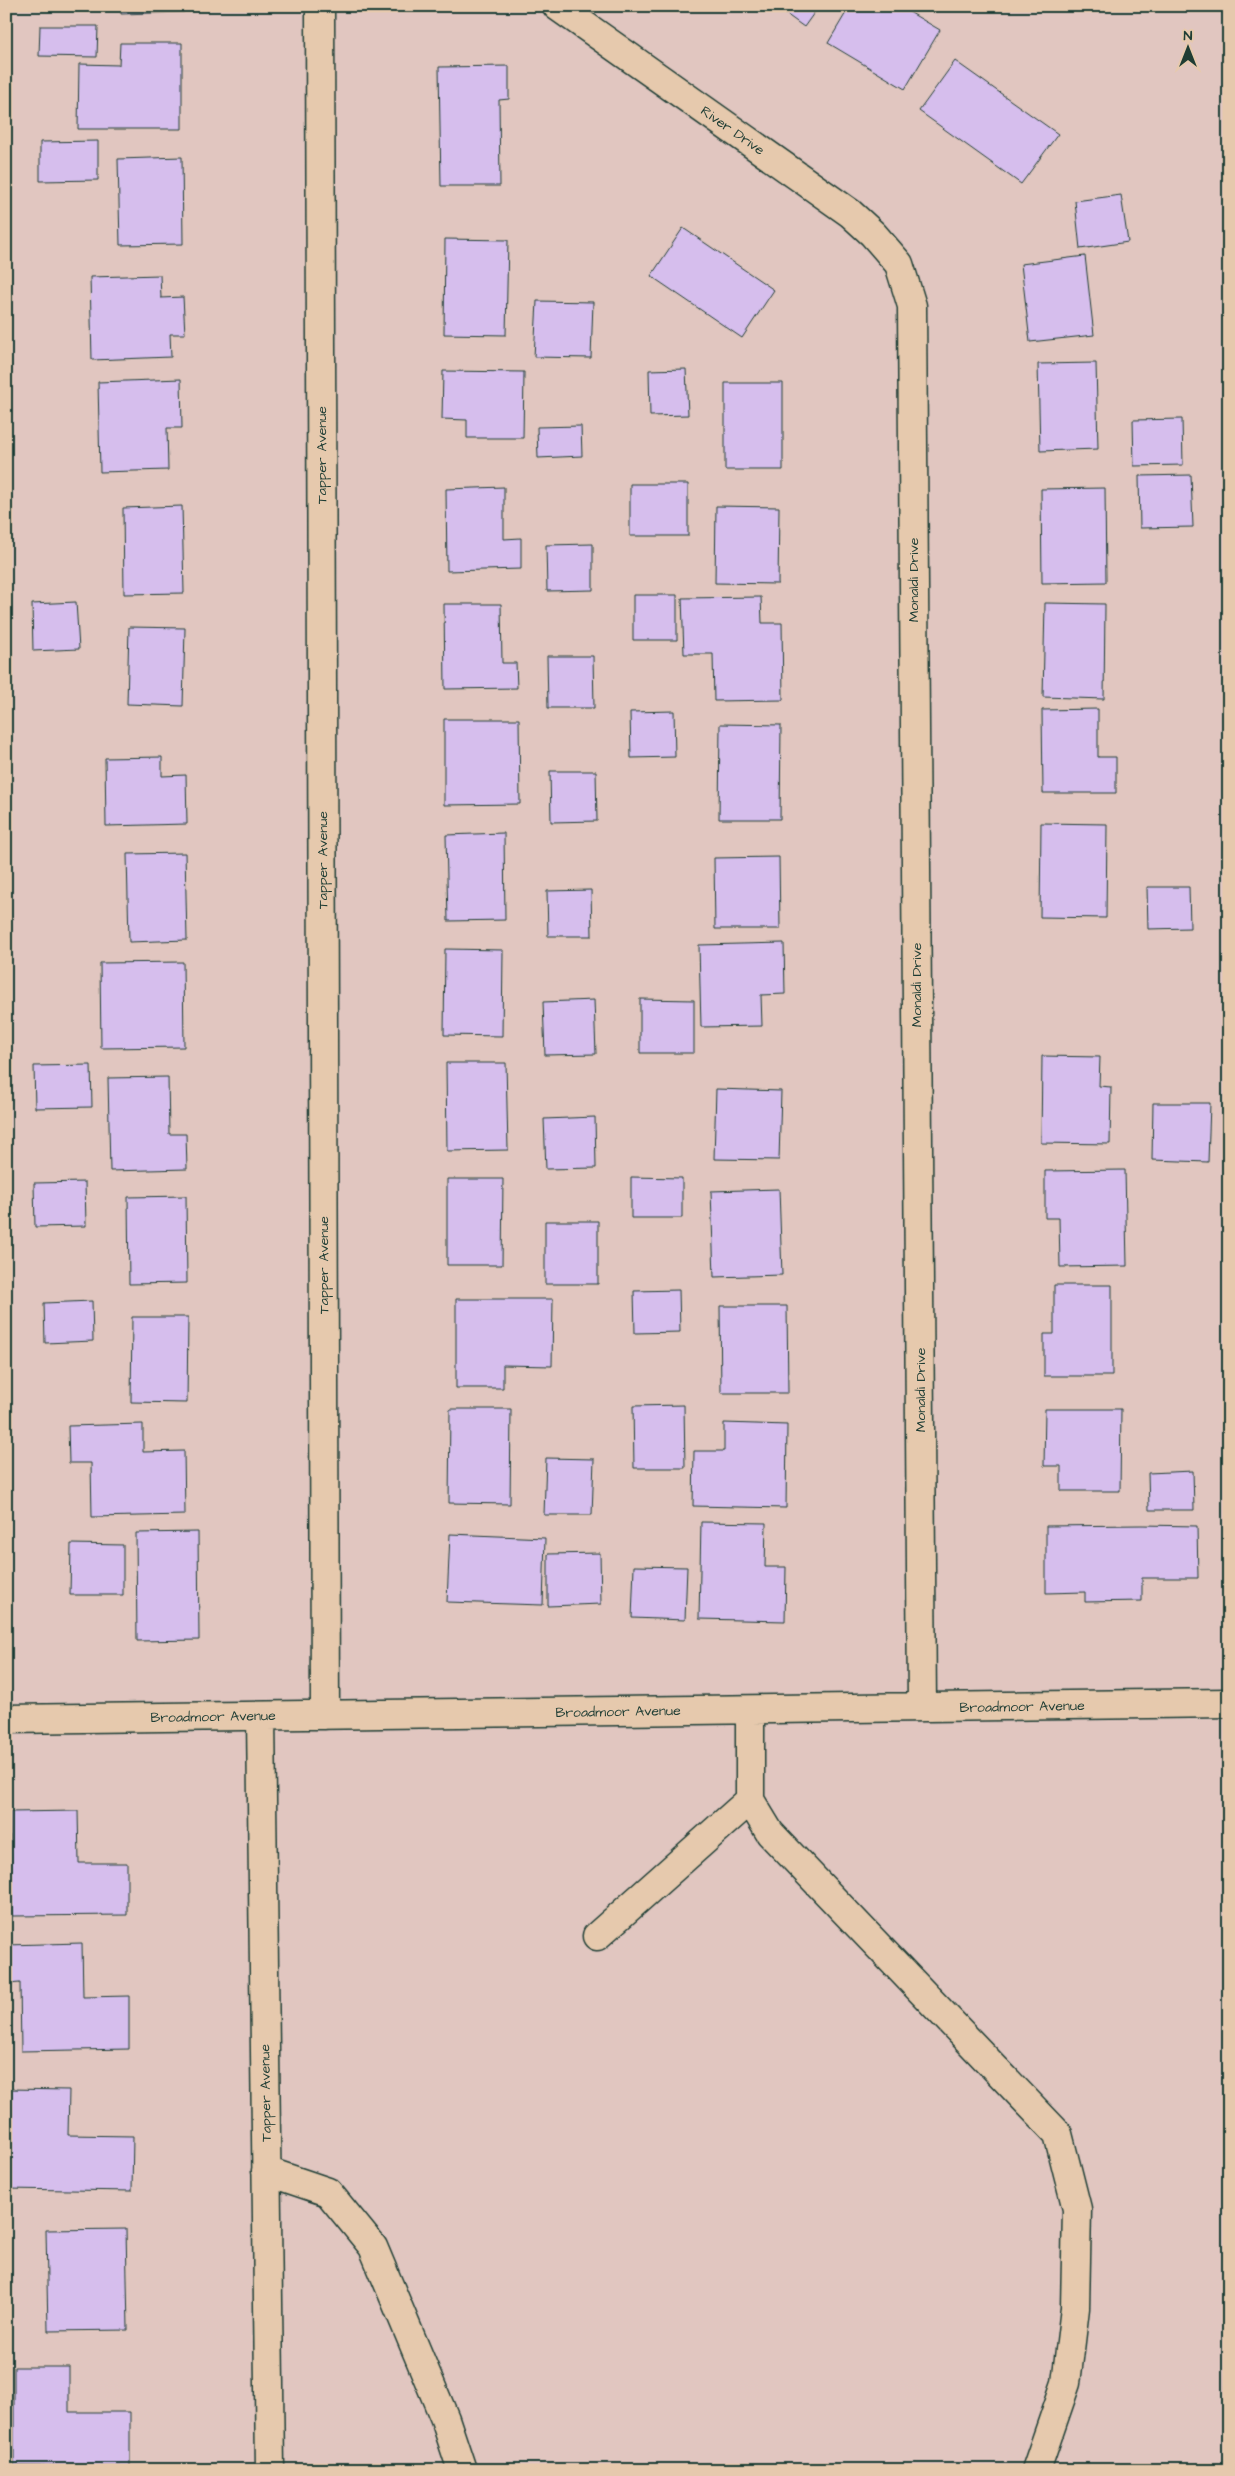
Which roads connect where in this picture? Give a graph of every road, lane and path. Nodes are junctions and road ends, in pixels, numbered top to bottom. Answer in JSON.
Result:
{"nodes":[{"id":1,"x":320,"y":6,"type":"edge"},
{"id":2,"x":557,"y":6,"type":"edge"},
{"id":3,"x":899,"y":264,"type":"joint"},
{"id":4,"x":1229,"y":1703,"type":"edge"},
{"id":5,"x":922,"y":1707,"type":"junction"},
{"id":6,"x":750,"y":1710,"type":"junction"},
{"id":7,"x":325,"y":1715,"type":"junction"},
{"id":8,"x":261,"y":1716,"type":"junction"},
{"id":9,"x":6,"y":1719,"type":"edge"},
{"id":10,"x":750,"y":1800,"type":"junction"},
{"id":11,"x":597,"y":1936,"type":"dead end"},
{"id":12,"x":266,"y":2171,"type":"junction"},
{"id":13,"x":270,"y":2470,"type":"edge"},
{"id":14,"x":462,"y":2470,"type":"edge"},
{"id":15,"x":1036,"y":2470,"type":"edge"}],
"edges":[{"from":1,"to":7,"type":"street","name":"Tapper Avenue"},
{"from":2,"to":3,"type":"street","name":"River Drive"},
{"from":3,"to":5,"type":"street","name":"Monaldi Drive"},
{"from":4,"to":5,"type":"street","name":"Broadmoor Avenue"},
{"from":5,"to":6,"type":"street","name":"Broadmoor Avenue"},
{"from":6,"to":7,"type":"street","name":"Broadmoor Avenue"},
{"from":6,"to":10,"type":"street"},
{"from":7,"to":8,"type":"street","name":"Broadmoor Avenue"},
{"from":8,"to":9,"type":"street","name":"Broadmoor Avenue"},
{"from":8,"to":12,"type":"street","name":"Tapper Avenue"},
{"from":10,"to":11,"type":"street"},
{"from":10,"to":15,"type":"street"},
{"from":12,"to":13,"type":"street","name":"Tapper Avenue"},
{"from":12,"to":14,"type":"street"}]}
